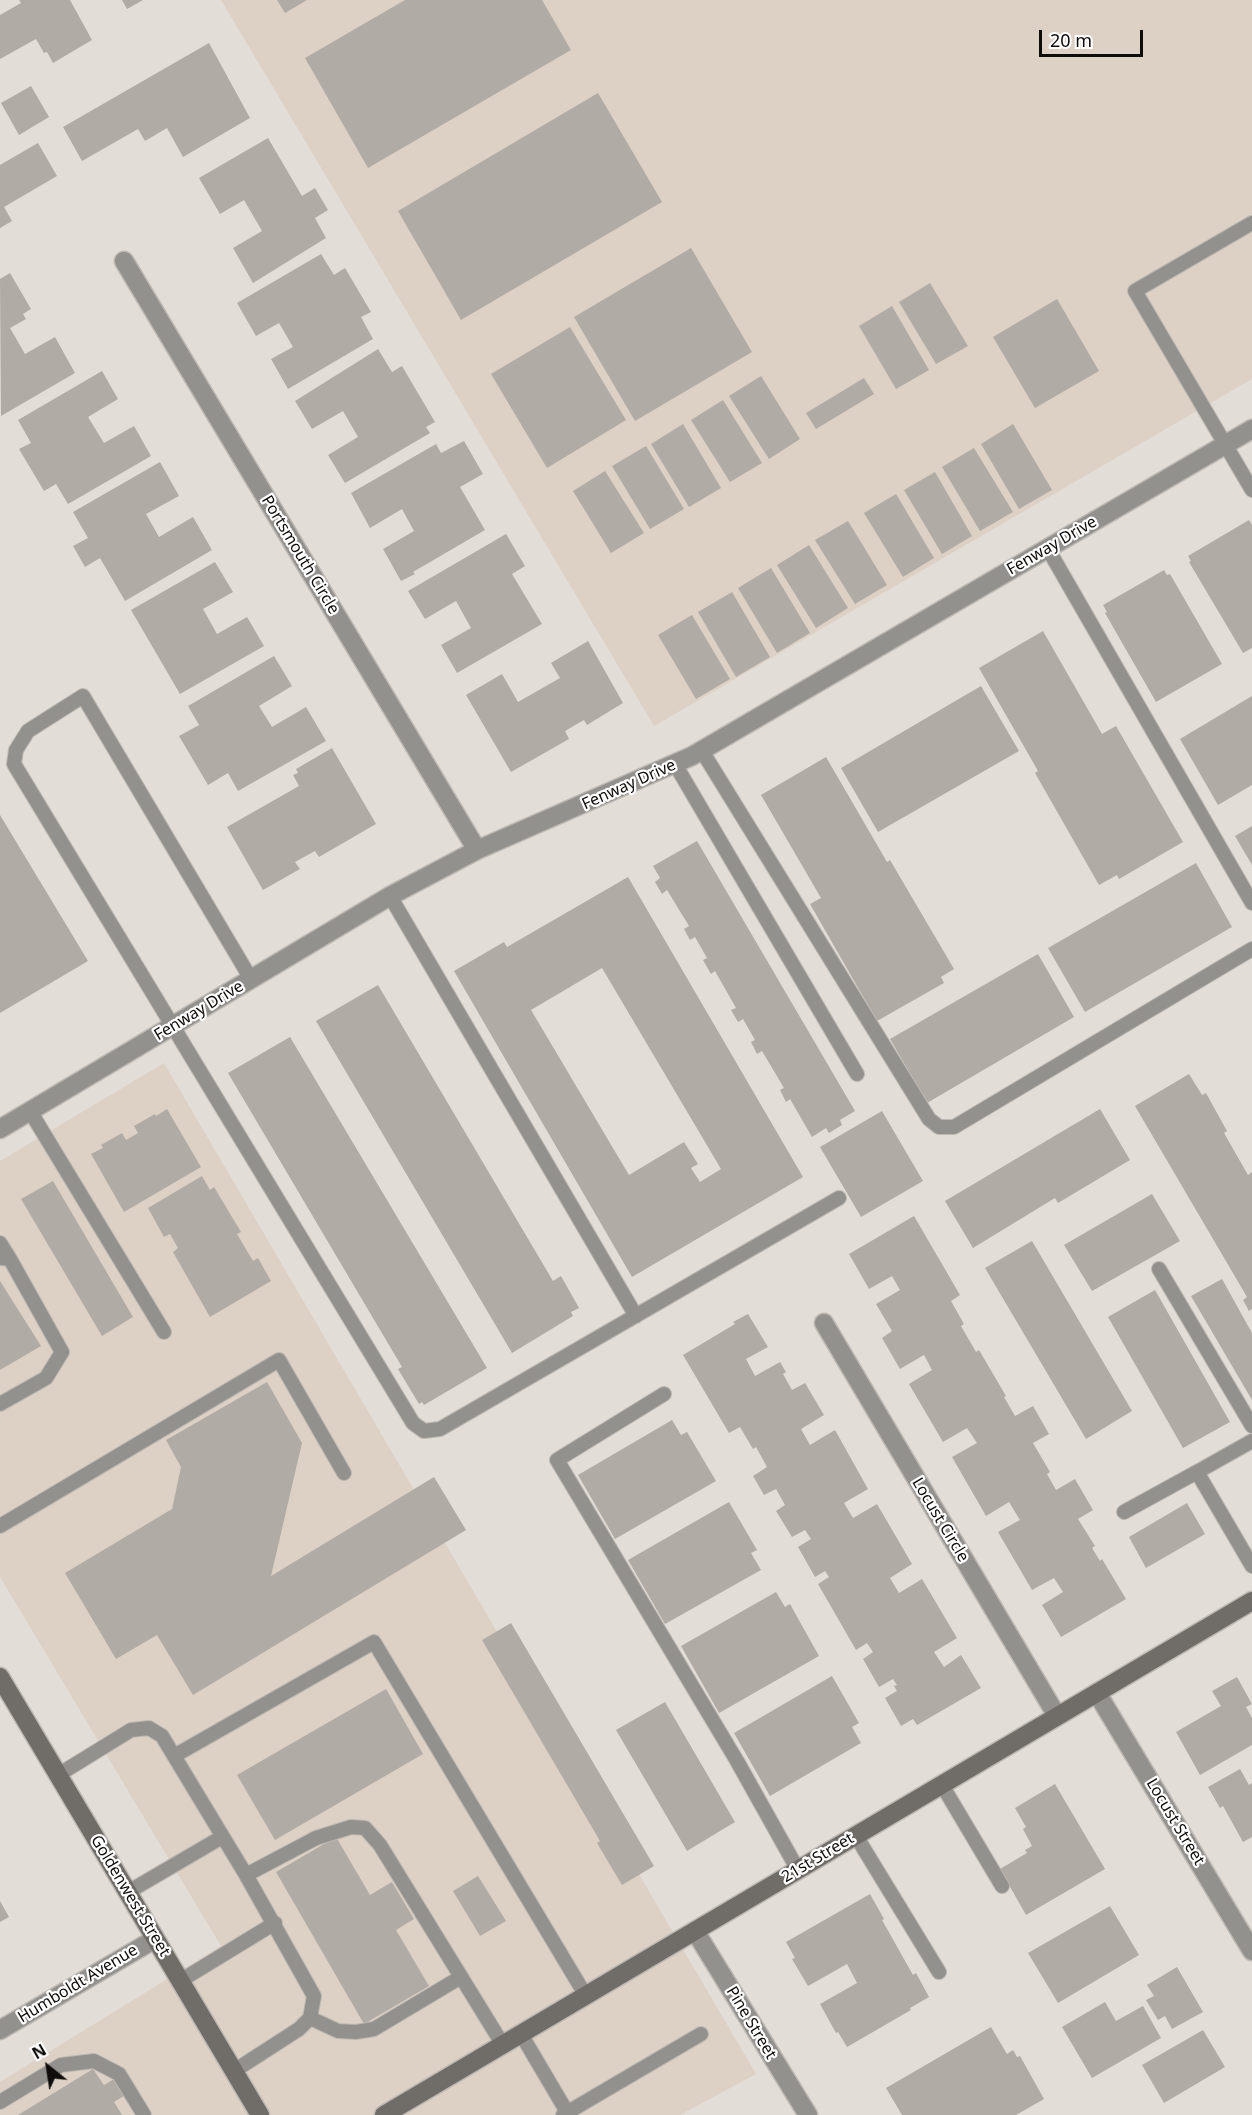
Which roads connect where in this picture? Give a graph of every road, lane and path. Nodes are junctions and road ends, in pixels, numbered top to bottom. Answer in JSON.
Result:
{"nodes":[{"id":1,"x":1252,"y":223,"type":"edge"},
{"id":2,"x":124,"y":261,"type":"dead end"},
{"id":3,"x":1252,"y":429,"type":"edge"},
{"id":4,"x":1226,"y":445,"type":"junction"},
{"id":5,"x":1252,"y":490,"type":"edge"},
{"id":6,"x":1048,"y":549,"type":"junction"},
{"id":7,"x":702,"y":751,"type":"junction"},
{"id":8,"x":675,"y":764,"type":"junction"},
{"id":9,"x":477,"y":850,"type":"junction"},
{"id":10,"x":390,"y":896,"type":"junction"},
{"id":11,"x":1252,"y":903,"type":"edge"},
{"id":12,"x":1252,"y":949,"type":"edge"},
{"id":13,"x":251,"y":979,"type":"junction"},
{"id":14,"x":172,"y":1027,"type":"junction"},
{"id":15,"x":856,"y":1074,"type":"dead end"},
{"id":16,"x":30,"y":1111,"type":"junction"},
{"id":17,"x":0,"y":1129,"type":"edge"},
{"id":18,"x":839,"y":1198,"type":"dead end"},
{"id":19,"x":0,"y":1244,"type":"edge"},
{"id":20,"x":5,"y":1259,"type":"edge"},
{"id":21,"x":1159,"y":1269,"type":"dead end"},
{"id":22,"x":636,"y":1316,"type":"junction"},
{"id":23,"x":824,"y":1323,"type":"dead end"},
{"id":24,"x":164,"y":1332,"type":"dead end"},
{"id":25,"x":664,"y":1394,"type":"dead end"},
{"id":26,"x":0,"y":1404,"type":"edge"},
{"id":27,"x":1252,"y":1426,"type":"edge"},
{"id":28,"x":1252,"y":1441,"type":"edge"},
{"id":29,"x":1197,"y":1472,"type":"junction"},
{"id":30,"x":344,"y":1473,"type":"dead end"},
{"id":31,"x":1124,"y":1512,"type":"dead end"},
{"id":32,"x":0,"y":1526,"type":"edge"},
{"id":33,"x":1252,"y":1566,"type":"edge"},
{"id":34,"x":1252,"y":1601,"type":"edge"},
{"id":35,"x":0,"y":1677,"type":"edge"},
{"id":36,"x":1097,"y":1693,"type":"junction"},
{"id":37,"x":1057,"y":1716,"type":"junction"},
{"id":38,"x":174,"y":1756,"type":"junction"},
{"id":39,"x":58,"y":1775,"type":"junction"},
{"id":40,"x":942,"y":1785,"type":"junction"},
{"id":41,"x":856,"y":1836,"type":"junction"},
{"id":42,"x":222,"y":1837,"type":"junction"},
{"id":43,"x":798,"y":1870,"type":"junction"},
{"id":44,"x":246,"y":1875,"type":"junction"},
{"id":45,"x":1002,"y":1886,"type":"dead end"},
{"id":46,"x":128,"y":1892,"type":"junction"},
{"id":47,"x":275,"y":1923,"type":"junction"},
{"id":48,"x":695,"y":1931,"type":"junction"},
{"id":49,"x":155,"y":1939,"type":"junction"},
{"id":50,"x":1252,"y":1951,"type":"edge"},
{"id":51,"x":939,"y":1972,"type":"dead end"},
{"id":52,"x":461,"y":1977,"type":"junction"},
{"id":53,"x":180,"y":1981,"type":"junction"},
{"id":54,"x":586,"y":1996,"type":"junction"},
{"id":55,"x":310,"y":2018,"type":"junction"},
{"id":56,"x":0,"y":2030,"type":"edge"},
{"id":57,"x":521,"y":2034,"type":"junction"},
{"id":58,"x":701,"y":2034,"type":"dead end"},
{"id":59,"x":502,"y":2045,"type":"junction"},
{"id":60,"x":234,"y":2071,"type":"junction"},
{"id":61,"x":0,"y":2102,"type":"edge"},
{"id":62,"x":565,"y":2114,"type":"edge"},
{"id":63,"x":144,"y":2115,"type":"edge"},
{"id":64,"x":260,"y":2115,"type":"edge"},
{"id":65,"x":384,"y":2115,"type":"edge"},
{"id":66,"x":808,"y":2115,"type":"edge"}],
"edges":[{"from":1,"to":4,"type":"lane"},
{"from":2,"to":9,"type":"street","name":"Portsmouth Circle"},
{"from":3,"to":4,"type":"street","name":"Fenway Drive"},
{"from":4,"to":5,"type":"lane"},
{"from":4,"to":6,"type":"street","name":"Fenway Drive"},
{"from":6,"to":7,"type":"street","name":"Fenway Drive"},
{"from":6,"to":11,"type":"lane"},
{"from":7,"to":8,"type":"street","name":"Fenway Drive"},
{"from":7,"to":12,"type":"lane"},
{"from":8,"to":9,"type":"street","name":"Fenway Drive"},
{"from":8,"to":15,"type":"lane"},
{"from":9,"to":10,"type":"street","name":"Fenway Drive"},
{"from":10,"to":13,"type":"street","name":"Fenway Drive"},
{"from":10,"to":22,"type":"lane"},
{"from":13,"to":14,"type":"street","name":"Fenway Drive"},
{"from":13,"to":14,"type":"lane"},
{"from":14,"to":16,"type":"street","name":"Fenway Drive"},
{"from":14,"to":22,"type":"lane"},
{"from":16,"to":17,"type":"street","name":"Fenway Drive"},
{"from":16,"to":24,"type":"lane"},
{"from":18,"to":22,"type":"lane"},
{"from":19,"to":20,"type":"lane"},
{"from":20,"to":26,"type":"lane"},
{"from":21,"to":27,"type":"lane"},
{"from":23,"to":37,"type":"street","name":"Locust Circle"},
{"from":25,"to":43,"type":"lane"},
{"from":28,"to":29,"type":"lane"},
{"from":29,"to":31,"type":"lane"},
{"from":29,"to":33,"type":"lane"},
{"from":30,"to":32,"type":"lane"},
{"from":34,"to":36,"type":"street","name":"21st Street"},
{"from":35,"to":39,"type":"street","name":"Goldenwest Street"},
{"from":36,"to":37,"type":"street","name":"21st Street"},
{"from":36,"to":50,"type":"street","name":"Locust Street"},
{"from":37,"to":40,"type":"street","name":"21st Street"},
{"from":38,"to":39,"type":"lane"},
{"from":38,"to":42,"type":"lane"},
{"from":38,"to":54,"type":"lane"},
{"from":39,"to":46,"type":"street","name":"Goldenwest Street"},
{"from":40,"to":41,"type":"street","name":"21st Street"},
{"from":40,"to":45,"type":"lane"},
{"from":41,"to":43,"type":"street","name":"21st Street"},
{"from":41,"to":51,"type":"lane"},
{"from":42,"to":44,"type":"lane"},
{"from":42,"to":46,"type":"lane"},
{"from":43,"to":48,"type":"street","name":"21st Street"},
{"from":44,"to":47,"type":"lane"},
{"from":44,"to":52,"type":"lane"},
{"from":46,"to":49,"type":"street","name":"Goldenwest Street"},
{"from":47,"to":53,"type":"lane"},
{"from":47,"to":55,"type":"lane"},
{"from":48,"to":54,"type":"street","name":"21st Street"},
{"from":48,"to":66,"type":"street","name":"Pine Street"},
{"from":49,"to":53,"type":"street","name":"Goldenwest Street"},
{"from":49,"to":56,"type":"street","name":"Humboldt Avenue"},
{"from":52,"to":55,"type":"lane"},
{"from":52,"to":59,"type":"lane"},
{"from":53,"to":60,"type":"street","name":"Goldenwest Street"},
{"from":54,"to":57,"type":"street","name":"21st Street"},
{"from":55,"to":60,"type":"lane"},
{"from":57,"to":59,"type":"street","name":"21st Street"},
{"from":57,"to":62,"type":"lane"},
{"from":58,"to":62,"type":"lane"},
{"from":59,"to":65,"type":"street","name":"21st Street"},
{"from":60,"to":64,"type":"street","name":"Goldenwest Street"},
{"from":61,"to":63,"type":"lane"}]}
